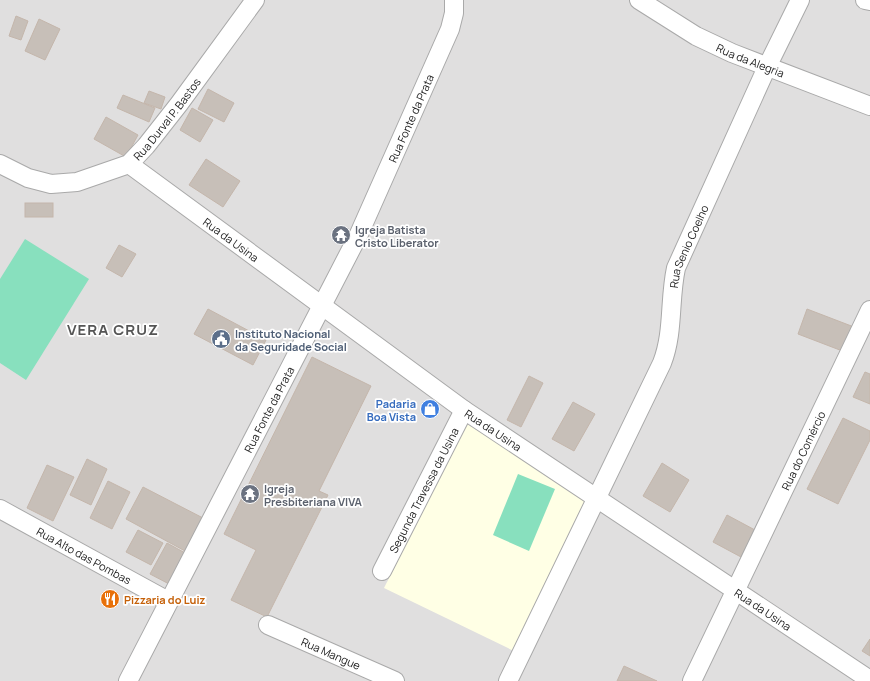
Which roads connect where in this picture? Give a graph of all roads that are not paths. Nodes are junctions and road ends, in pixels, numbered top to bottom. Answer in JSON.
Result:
{"nodes":[{"id":1,"x":254,"y":0,"type":"edge"},
{"id":2,"x":454,"y":0,"type":"edge"},
{"id":3,"x":639,"y":0,"type":"edge"},
{"id":4,"x":800,"y":0,"type":"edge"},
{"id":5,"x":865,"y":0,"type":"edge"},
{"id":6,"x":870,"y":1,"type":"edge"},
{"id":7,"x":767,"y":67,"type":"junction"},
{"id":8,"x":870,"y":106,"type":"edge"},
{"id":9,"x":0,"y":164,"type":"edge"},
{"id":10,"x":129,"y":164,"type":"junction"},
{"id":11,"x":323,"y":307,"type":"junction"},
{"id":12,"x":870,"y":310,"type":"edge"},
{"id":13,"x":464,"y":410,"type":"junction"},
{"id":14,"x":597,"y":498,"type":"junction"},
{"id":15,"x":0,"y":509,"type":"edge"},
{"id":16,"x":382,"y":571,"type":"dead end"},
{"id":17,"x":736,"y":590,"type":"junction"},
{"id":18,"x":168,"y":601,"type":"junction"},
{"id":19,"x":268,"y":625,"type":"dead end"},
{"id":20,"x":870,"y":680,"type":"edge"},
{"id":21,"x":128,"y":681,"type":"edge"},
{"id":22,"x":396,"y":681,"type":"edge"},
{"id":23,"x":508,"y":681,"type":"edge"},
{"id":24,"x":692,"y":681,"type":"edge"}],
"edges":[{"from":1,"to":10,"type":"street","name":"Rua Durval P. Bastos"},
{"from":2,"to":11,"type":"street","name":"Rua Fonte da Prata"},
{"from":3,"to":7,"type":"street","name":"Rua da Alegria"},
{"from":4,"to":7,"type":"street","name":"Rua Senio Coelho"},
{"from":5,"to":6,"type":"street"},
{"from":7,"to":8,"type":"street","name":"Rua da Alegria"},
{"from":7,"to":14,"type":"street","name":"Rua Senio Coelho"},
{"from":9,"to":10,"type":"street","name":"Rua Durval P. Bastos"},
{"from":10,"to":11,"type":"street","name":"Rua da Usina"},
{"from":11,"to":13,"type":"street","name":"Rua da Usina"},
{"from":11,"to":18,"type":"street","name":"Rua Fonte da Prata"},
{"from":12,"to":17,"type":"street","name":"Rua do Comércio"},
{"from":13,"to":14,"type":"street","name":"Rua da Usina"},
{"from":13,"to":16,"type":"street","name":"Segunda Travessa da Usina"},
{"from":14,"to":17,"type":"street","name":"Rua da Usina"},
{"from":14,"to":23,"type":"street","name":"Rua Senio Coelho"},
{"from":15,"to":18,"type":"street","name":"Rua Alto das Pombas"},
{"from":17,"to":20,"type":"street","name":"Rua da Usina"},
{"from":17,"to":24,"type":"street","name":"Rua do Comércio"},
{"from":18,"to":21,"type":"street","name":"Rua Fonte da Prata"},
{"from":19,"to":22,"type":"street","name":"Rua Mangue"}]}
